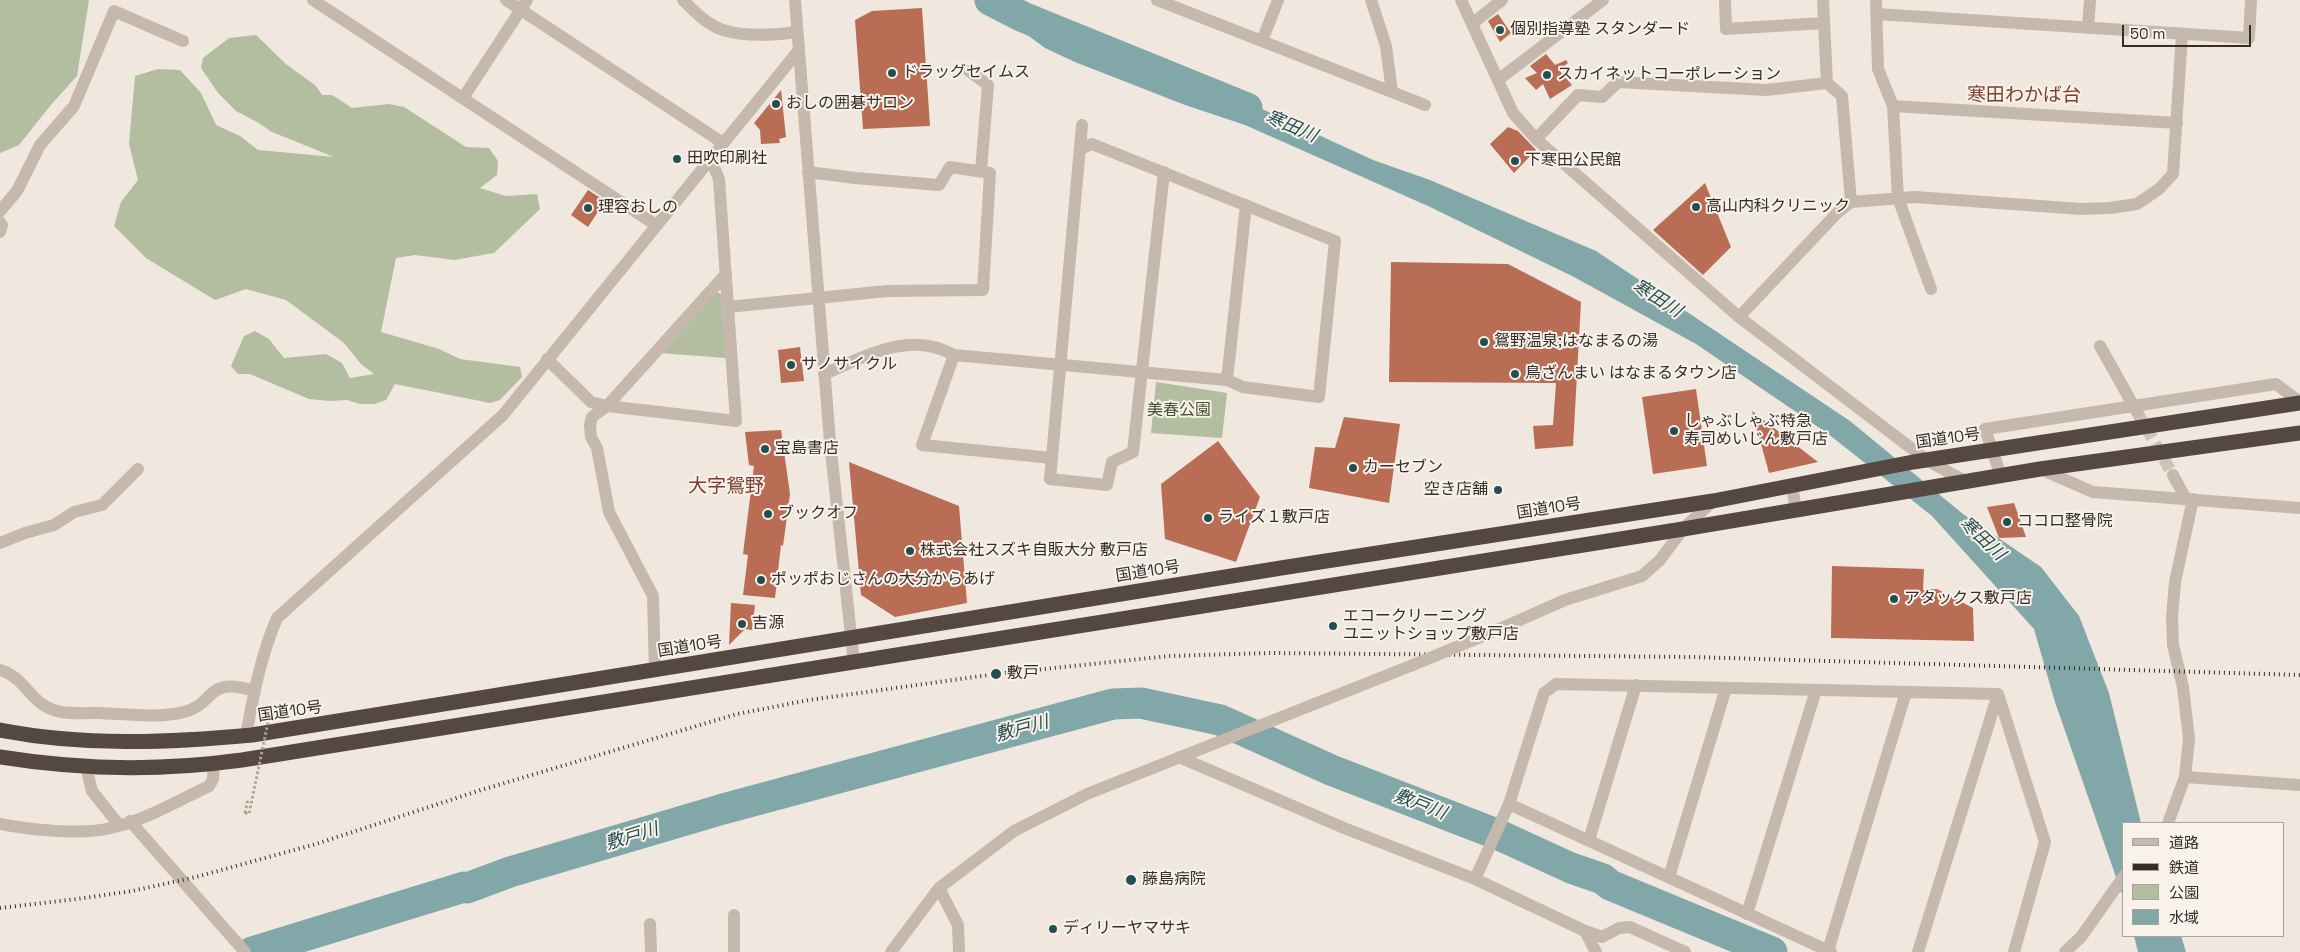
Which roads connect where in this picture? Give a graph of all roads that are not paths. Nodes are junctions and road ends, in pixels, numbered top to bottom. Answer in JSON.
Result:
{"nodes":[{"id":1,"x":314,"y":0,"type":"edge"},
{"id":2,"x":506,"y":0,"type":"edge"},
{"id":3,"x":682,"y":0,"type":"edge"},
{"id":4,"x":795,"y":0,"type":"edge"},
{"id":5,"x":1157,"y":0,"type":"edge"},
{"id":6,"x":1278,"y":0,"type":"edge"},
{"id":7,"x":1371,"y":0,"type":"edge"},
{"id":8,"x":1461,"y":0,"type":"edge"},
{"id":9,"x":1502,"y":0,"type":"edge"},
{"id":10,"x":1603,"y":0,"type":"edge"},
{"id":11,"x":1725,"y":0,"type":"edge"},
{"id":12,"x":1823,"y":0,"type":"edge"},
{"id":13,"x":1876,"y":0,"type":"edge"},
{"id":14,"x":2090,"y":0,"type":"edge"},
{"id":15,"x":2252,"y":0,"type":"edge"},
{"id":16,"x":524,"y":5,"type":"edge"},
{"id":17,"x":1186,"y":5,"type":"edge"},
{"id":18,"x":1876,"y":14,"type":"junction"},
{"id":19,"x":1473,"y":23,"type":"junction"},
{"id":20,"x":1824,"y":23,"type":"junction"},
{"id":21,"x":2088,"y":28,"type":"junction"},
{"id":22,"x":797,"y":32,"type":"junction"},
{"id":23,"x":2182,"y":34,"type":"junction"},
{"id":24,"x":1262,"y":41,"type":"junction"},
{"id":25,"x":183,"y":42,"type":"dead end"},
{"id":26,"x":799,"y":50,"type":"junction"},
{"id":27,"x":969,"y":72,"type":"dead end"},
{"id":28,"x":1498,"y":80,"type":"junction"},
{"id":29,"x":1827,"y":83,"type":"junction"},
{"id":30,"x":1392,"y":92,"type":"junction"},
{"id":31,"x":463,"y":98,"type":"junction"},
{"id":32,"x":1425,"y":105,"type":"dead end"},
{"id":33,"x":1892,"y":106,"type":"junction"},
{"id":34,"x":2176,"y":123,"type":"junction"},
{"id":35,"x":1082,"y":125,"type":"dead end"},
{"id":36,"x":1536,"y":139,"type":"junction"},
{"id":37,"x":723,"y":143,"type":"junction"},
{"id":38,"x":1080,"y":149,"type":"junction"},
{"id":39,"x":710,"y":158,"type":"junction"},
{"id":40,"x":981,"y":171,"type":"junction"},
{"id":41,"x":808,"y":172,"type":"junction"},
{"id":42,"x":1164,"y":172,"type":"junction"},
{"id":43,"x":1898,"y":198,"type":"junction"},
{"id":44,"x":1851,"y":202,"type":"junction"},
{"id":45,"x":1246,"y":205,"type":"junction"},
{"id":46,"x":0,"y":212,"type":"edge"},
{"id":47,"x":0,"y":222,"type":"edge"},
{"id":48,"x":656,"y":225,"type":"junction"},
{"id":49,"x":0,"y":232,"type":"edge"},
{"id":50,"x":726,"y":274,"type":"junction"},
{"id":51,"x":1931,"y":289,"type":"dead end"},
{"id":52,"x":818,"y":299,"type":"junction"},
{"id":53,"x":728,"y":307,"type":"junction"},
{"id":54,"x":1740,"y":317,"type":"junction"},
{"id":55,"x":2100,"y":346,"type":"dead end"},
{"id":56,"x":954,"y":355,"type":"junction"},
{"id":57,"x":547,"y":359,"type":"junction"},
{"id":58,"x":1060,"y":365,"type":"junction"},
{"id":59,"x":1142,"y":372,"type":"junction"},
{"id":60,"x":824,"y":374,"type":"junction"},
{"id":61,"x":1226,"y":380,"type":"junction"},
{"id":62,"x":2300,"y":403,"type":"edge"},
{"id":63,"x":608,"y":406,"type":"junction"},
{"id":64,"x":2135,"y":409,"type":"junction"},
{"id":65,"x":2300,"y":433,"type":"edge"},
{"id":66,"x":1992,"y":451,"type":"junction"},
{"id":67,"x":1052,"y":458,"type":"junction"},
{"id":68,"x":1920,"y":461,"type":"junction"},
{"id":69,"x":138,"y":469,"type":"dead end"},
{"id":70,"x":2040,"y":469,"type":"junction"},
{"id":71,"x":2173,"y":475,"type":"tunnel mouth"},
{"id":72,"x":2001,"y":476,"type":"junction"},
{"id":73,"x":1967,"y":482,"type":"junction"},
{"id":74,"x":1792,"y":486,"type":"junction"},
{"id":75,"x":2190,"y":499,"type":"junction"},
{"id":76,"x":1713,"y":501,"type":"junction"},
{"id":77,"x":2300,"y":508,"type":"edge"},
{"id":78,"x":1796,"y":510,"type":"junction"},
{"id":79,"x":1683,"y":530,"type":"junction"},
{"id":80,"x":0,"y":543,"type":"edge"},
{"id":81,"x":851,"y":639,"type":"junction"},
{"id":82,"x":854,"y":663,"type":"junction"},
{"id":83,"x":0,"y":670,"type":"edge"},
{"id":84,"x":656,"y":671,"type":"junction"},
{"id":85,"x":1636,"y":685,"type":"junction"},
{"id":86,"x":1726,"y":688,"type":"junction"},
{"id":87,"x":1816,"y":690,"type":"junction"},
{"id":88,"x":255,"y":692,"type":"junction"},
{"id":89,"x":1906,"y":692,"type":"junction"},
{"id":90,"x":1998,"y":694,"type":"junction"},
{"id":91,"x":0,"y":730,"type":"edge"},
{"id":92,"x":246,"y":736,"type":"junction"},
{"id":93,"x":0,"y":757,"type":"edge"},
{"id":94,"x":1179,"y":757,"type":"junction"},
{"id":95,"x":214,"y":764,"type":"junction"},
{"id":96,"x":86,"y":767,"type":"junction"},
{"id":97,"x":2186,"y":777,"type":"junction"},
{"id":98,"x":2300,"y":785,"type":"edge"},
{"id":99,"x":1510,"y":804,"type":"junction"},
{"id":100,"x":2168,"y":822,"type":"edge"},
{"id":101,"x":124,"y":823,"type":"junction"},
{"id":102,"x":0,"y":824,"type":"edge"},
{"id":103,"x":1589,"y":840,"type":"junction"},
{"id":104,"x":1669,"y":877,"type":"junction"},
{"id":105,"x":1475,"y":879,"type":"junction"},
{"id":106,"x":2121,"y":879,"type":"edge"},
{"id":107,"x":939,"y":888,"type":"junction"},
{"id":108,"x":1747,"y":914,"type":"junction"},
{"id":109,"x":734,"y":915,"type":"dead end"},
{"id":110,"x":650,"y":924,"type":"dead end"},
{"id":111,"x":1585,"y":932,"type":"junction"},
{"id":112,"x":245,"y":952,"type":"edge"},
{"id":113,"x":651,"y":952,"type":"edge"},
{"id":114,"x":734,"y":952,"type":"edge"},
{"id":115,"x":891,"y":952,"type":"edge"},
{"id":116,"x":959,"y":952,"type":"edge"},
{"id":117,"x":1596,"y":952,"type":"edge"},
{"id":118,"x":1684,"y":952,"type":"edge"},
{"id":119,"x":1829,"y":952,"type":"edge"},
{"id":120,"x":1918,"y":952,"type":"edge"},
{"id":121,"x":2014,"y":952,"type":"edge"},
{"id":122,"x":2065,"y":952,"type":"edge"}],
"edges":[{"from":1,"to":31,"type":"street"},
{"from":2,"to":16,"type":"street"},
{"from":3,"to":22,"type":"street"},
{"from":4,"to":22,"type":"street"},
{"from":5,"to":17,"type":"street"},
{"from":6,"to":24,"type":"street"},
{"from":7,"to":30,"type":"street"},
{"from":8,"to":19,"type":"street"},
{"from":9,"to":19,"type":"street"},
{"from":10,"to":28,"type":"street"},
{"from":11,"to":20,"type":"street"},
{"from":12,"to":20,"type":"street"},
{"from":13,"to":18,"type":"street"},
{"from":14,"to":21,"type":"street"},
{"from":15,"to":23,"type":"street"},
{"from":16,"to":31,"type":"street"},
{"from":16,"to":37,"type":"street"},
{"from":17,"to":24,"type":"street"},
{"from":18,"to":21,"type":"street"},
{"from":18,"to":33,"type":"street"},
{"from":19,"to":28,"type":"street"},
{"from":20,"to":29,"type":"street"},
{"from":21,"to":23,"type":"street"},
{"from":22,"to":26,"type":"street"},
{"from":23,"to":34,"type":"street"},
{"from":24,"to":30,"type":"street"},
{"from":25,"to":46,"type":"street"},
{"from":26,"to":37,"type":"street"},
{"from":26,"to":41,"type":"street"},
{"from":27,"to":40,"type":"street"},
{"from":28,"to":36,"type":"street"},
{"from":29,"to":36,"type":"street"},
{"from":29,"to":44,"type":"street"},
{"from":30,"to":32,"type":"street"},
{"from":31,"to":48,"type":"street"},
{"from":33,"to":34,"type":"street"},
{"from":33,"to":43,"type":"street"},
{"from":34,"to":43,"type":"street"},
{"from":35,"to":38,"type":"street"},
{"from":36,"to":54,"type":"street"},
{"from":37,"to":39,"type":"street"},
{"from":38,"to":42,"type":"street"},
{"from":38,"to":58,"type":"street"},
{"from":39,"to":48,"type":"street"},
{"from":39,"to":50,"type":"street"},
{"from":40,"to":41,"type":"street"},
{"from":40,"to":52,"type":"street"},
{"from":41,"to":52,"type":"street"},
{"from":42,"to":45,"type":"street"},
{"from":42,"to":59,"type":"street"},
{"from":43,"to":44,"type":"street"},
{"from":43,"to":51,"type":"street"},
{"from":44,"to":54,"type":"street"},
{"from":45,"to":61,"type":"street"},
{"from":45,"to":61,"type":"street"},
{"from":47,"to":49,"type":"street"},
{"from":48,"to":57,"type":"street"},
{"from":50,"to":53,"type":"street"},
{"from":50,"to":63,"type":"street"},
{"from":52,"to":53,"type":"street"},
{"from":52,"to":60,"type":"street"},
{"from":53,"to":63,"type":"street"},
{"from":54,"to":68,"type":"street"},
{"from":55,"to":64,"type":"street"},
{"from":56,"to":58,"type":"street"},
{"from":56,"to":60,"type":"street"},
{"from":56,"to":67,"type":"street"},
{"from":57,"to":63,"type":"street"},
{"from":57,"to":88,"type":"street"},
{"from":58,"to":59,"type":"street"},
{"from":58,"to":67,"type":"street"},
{"from":59,"to":61,"type":"street"},
{"from":59,"to":67,"type":"street"},
{"from":60,"to":81,"type":"street"},
{"from":62,"to":64,"type":"street"},
{"from":62,"to":66,"type":"highway","name":"国道10号"},
{"from":63,"to":84,"type":"street"},
{"from":64,"to":66,"type":"street"},
{"from":65,"to":70,"type":"highway"},
{"from":66,"to":68,"type":"highway","name":"国道10号"},
{"from":66,"to":72,"type":"street"},
{"from":68,"to":73,"type":"street"},
{"from":68,"to":74,"type":"highway","name":"国道10号"},
{"from":69,"to":80,"type":"street"},
{"from":70,"to":72,"type":"highway"},
{"from":70,"to":75,"type":"street"},
{"from":71,"to":75,"type":"street"},
{"from":72,"to":73,"type":"highway"},
{"from":73,"to":78,"type":"highway"},
{"from":74,"to":76,"type":"highway","name":"国道10号"},
{"from":74,"to":78,"type":"street"},
{"from":75,"to":77,"type":"street"},
{"from":75,"to":97,"type":"street"},
{"from":76,"to":79,"type":"street"},
{"from":76,"to":81,"type":"highway","name":"国道10号"},
{"from":78,"to":79,"type":"highway"},
{"from":79,"to":82,"type":"highway"},
{"from":79,"to":94,"type":"street","bridge":true},
{"from":81,"to":82,"type":"street"},
{"from":81,"to":84,"type":"highway","name":"国道10号"},
{"from":82,"to":95,"type":"highway"},
{"from":83,"to":88,"type":"street"},
{"from":84,"to":92,"type":"highway","name":"国道10号"},
{"from":85,"to":86,"type":"street"},
{"from":85,"to":99,"type":"street"},
{"from":85,"to":103,"type":"street"},
{"from":86,"to":87,"type":"street"},
{"from":86,"to":104,"type":"street"},
{"from":87,"to":89,"type":"street"},
{"from":87,"to":108,"type":"street"},
{"from":88,"to":92,"type":"street"},
{"from":89,"to":90,"type":"street"},
{"from":89,"to":119,"type":"street"},
{"from":90,"to":120,"type":"street"},
{"from":90,"to":121,"type":"street"},
{"from":91,"to":92,"type":"highway","name":"国道10号"},
{"from":93,"to":96,"type":"highway"},
{"from":94,"to":105,"type":"street"},
{"from":94,"to":107,"type":"street"},
{"from":95,"to":96,"type":"highway"},
{"from":95,"to":101,"type":"street"},
{"from":96,"to":101,"type":"street"},
{"from":97,"to":98,"type":"street"},
{"from":97,"to":100,"type":"street"},
{"from":99,"to":103,"type":"street"},
{"from":99,"to":105,"type":"street"},
{"from":101,"to":102,"type":"street"},
{"from":101,"to":112,"type":"street"},
{"from":103,"to":104,"type":"street"},
{"from":104,"to":108,"type":"street"},
{"from":105,"to":111,"type":"street"},
{"from":106,"to":122,"type":"street"},
{"from":107,"to":115,"type":"street"},
{"from":107,"to":116,"type":"street"},
{"from":108,"to":119,"type":"street"},
{"from":109,"to":114,"type":"street"},
{"from":110,"to":113,"type":"street"},
{"from":111,"to":117,"type":"street"},
{"from":111,"to":118,"type":"street"}]}
